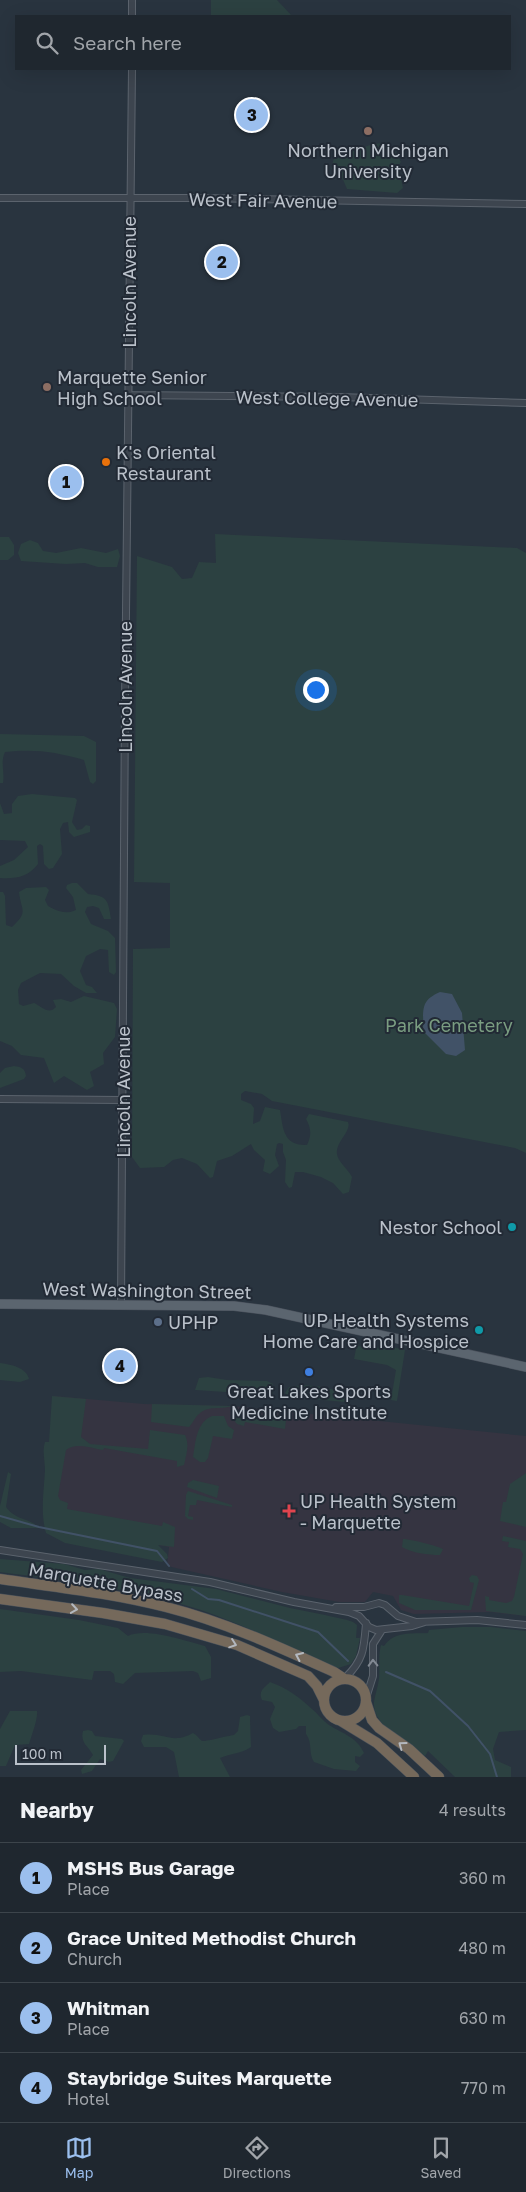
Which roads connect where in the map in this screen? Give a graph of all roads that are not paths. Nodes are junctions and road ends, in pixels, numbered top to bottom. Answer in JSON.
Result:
{"nodes":[{"id":1,"x":132,"y":0,"type":"edge"},
{"id":2,"x":132,"y":15,"type":"edge"},
{"id":3,"x":132,"y":70,"type":"edge"},
{"id":4,"x":0,"y":198,"type":"edge"},
{"id":5,"x":130,"y":198,"type":"junction"},
{"id":6,"x":526,"y":204,"type":"edge"},
{"id":7,"x":129,"y":395,"type":"junction"},
{"id":8,"x":526,"y":403,"type":"edge"},
{"id":9,"x":0,"y":1099,"type":"edge"},
{"id":10,"x":123,"y":1100,"type":"junction"},
{"id":11,"x":0,"y":1304,"type":"edge"},
{"id":12,"x":121,"y":1304,"type":"junction"},
{"id":13,"x":526,"y":1367,"type":"edge"},
{"id":14,"x":0,"y":1550,"type":"edge"},
{"id":15,"x":0,"y":1579,"type":"edge"},
{"id":16,"x":0,"y":1599,"type":"edge"},
{"id":17,"x":369,"y":1606,"type":"junction"},
{"id":18,"x":324,"y":1608,"type":"junction"},
{"id":19,"x":389,"y":1609,"type":"junction"},
{"id":20,"x":365,"y":1622,"type":"junction"},
{"id":21,"x":425,"y":1622,"type":"junction"},
{"id":22,"x":526,"y":1625,"type":"edge"},
{"id":23,"x":384,"y":1629,"type":"junction"},
{"id":24,"x":344,"y":1678,"type":"junction"},
{"id":25,"x":324,"y":1700,"type":"junction"},
{"id":26,"x":366,"y":1700,"type":"junction"},
{"id":27,"x":341,"y":1721,"type":"junction"},
{"id":28,"x":414,"y":1777,"type":"edge"},
{"id":29,"x":439,"y":1777,"type":"edge"}],
"edges":[{"from":1,"to":2,"type":"street"},
{"from":3,"to":5,"type":"street","name":"Lincoln Avenue"},
{"from":4,"to":5,"type":"street","name":"West Fair Avenue"},
{"from":5,"to":6,"type":"street","name":"West Fair Avenue"},
{"from":5,"to":7,"type":"street","name":"Lincoln Avenue"},
{"from":7,"to":8,"type":"street","name":"West College Avenue"},
{"from":7,"to":10,"type":"street","name":"Lincoln Avenue"},
{"from":9,"to":10,"type":"street"},
{"from":10,"to":12,"type":"street","name":"Lincoln Avenue"},
{"from":11,"to":12,"type":"main road","name":"West Washington Street"},
{"from":12,"to":13,"type":"main road","name":"West Washington Street"},
{"from":14,"to":18,"type":"street"},
{"from":24,"to":15,"type":"highway","name":"Marquette Bypass","one_way":true},
{"from":16,"to":25,"type":"highway","name":"Marquette Bypass","one_way":true},
{"from":17,"to":18,"type":"street"},
{"from":17,"to":19,"type":"street"},
{"from":17,"to":20,"type":"street"},
{"from":18,"to":20,"type":"street"},
{"from":19,"to":21,"type":"street"},
{"from":19,"to":23,"type":"street"},
{"from":20,"to":23,"type":"street"},
{"from":20,"to":24,"type":"street"},
{"from":21,"to":22,"type":"street"},
{"from":21,"to":23,"type":"street"},
{"from":26,"to":23,"type":"street","one_way":true},
{"from":24,"to":25,"type":"highway"},
{"from":24,"to":26,"type":"highway"},
{"from":25,"to":27,"type":"highway"},
{"from":26,"to":27,"type":"highway"},
{"from":29,"to":26,"type":"highway","one_way":true},
{"from":27,"to":28,"type":"highway"}]}
